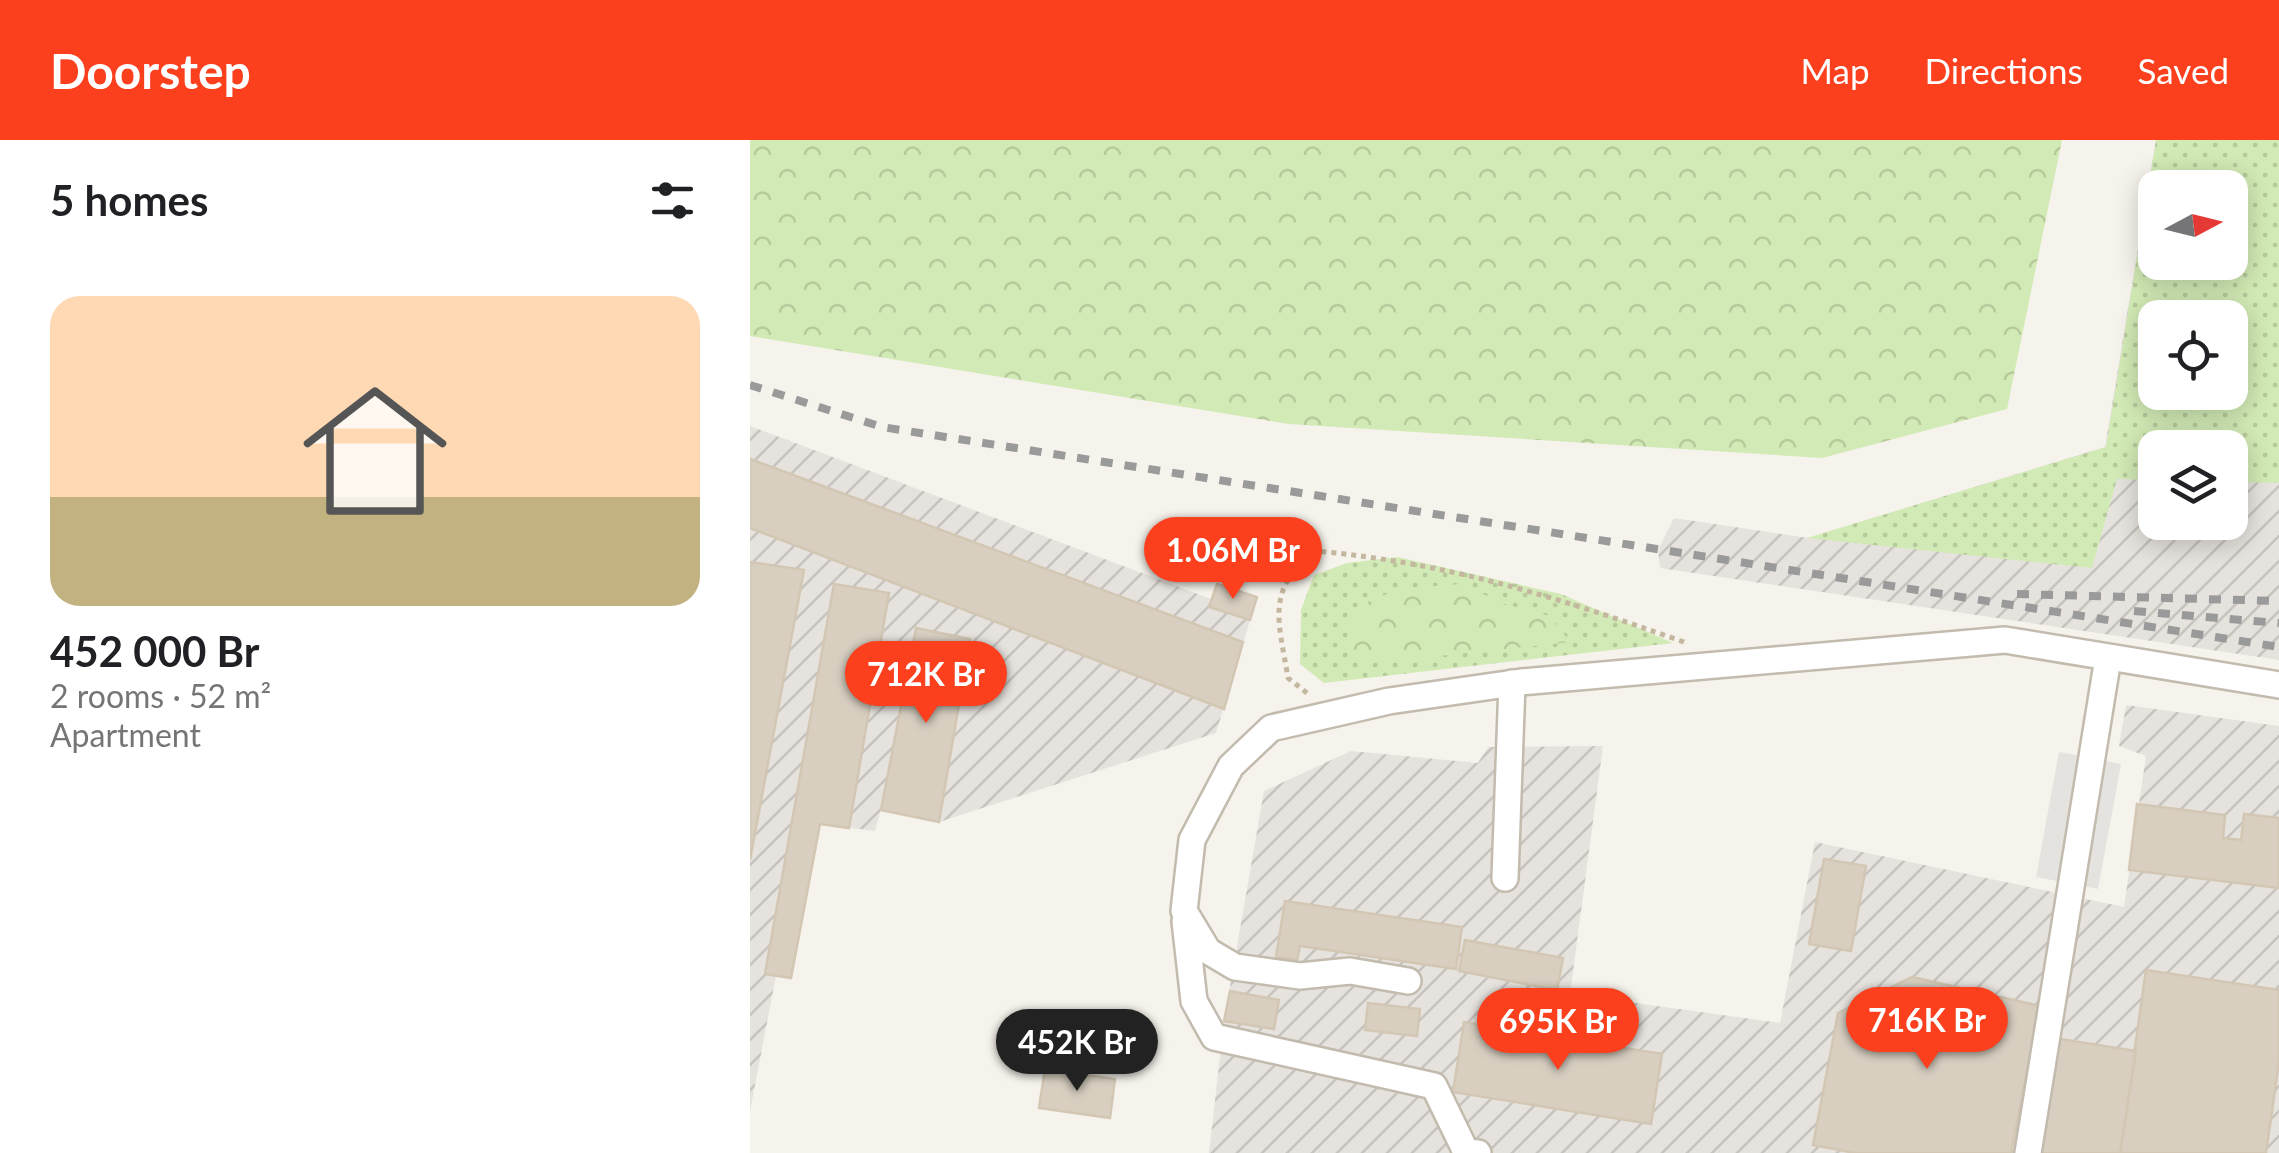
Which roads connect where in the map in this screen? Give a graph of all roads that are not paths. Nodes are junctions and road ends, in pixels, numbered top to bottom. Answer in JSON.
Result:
{"nodes":[{"id":1,"x":2108,"y":658,"type":"junction"},
{"id":2,"x":1512,"y":683,"type":"junction"},
{"id":3,"x":2279,"y":685,"type":"edge"},
{"id":4,"x":1505,"y":878,"type":"dead end"},
{"id":5,"x":1184,"y":911,"type":"junction"},
{"id":6,"x":1408,"y":981,"type":"dead end"},
{"id":7,"x":1478,"y":1153,"type":"edge"},
{"id":8,"x":2028,"y":1153,"type":"edge"}],
"edges":[{"from":1,"to":2,"type":"lane"},
{"from":1,"to":3,"type":"lane"},
{"from":1,"to":8,"type":"lane"},
{"from":2,"to":4,"type":"lane"},
{"from":2,"to":5,"type":"lane"},
{"from":5,"to":6,"type":"lane"},
{"from":5,"to":7,"type":"lane"}]}
